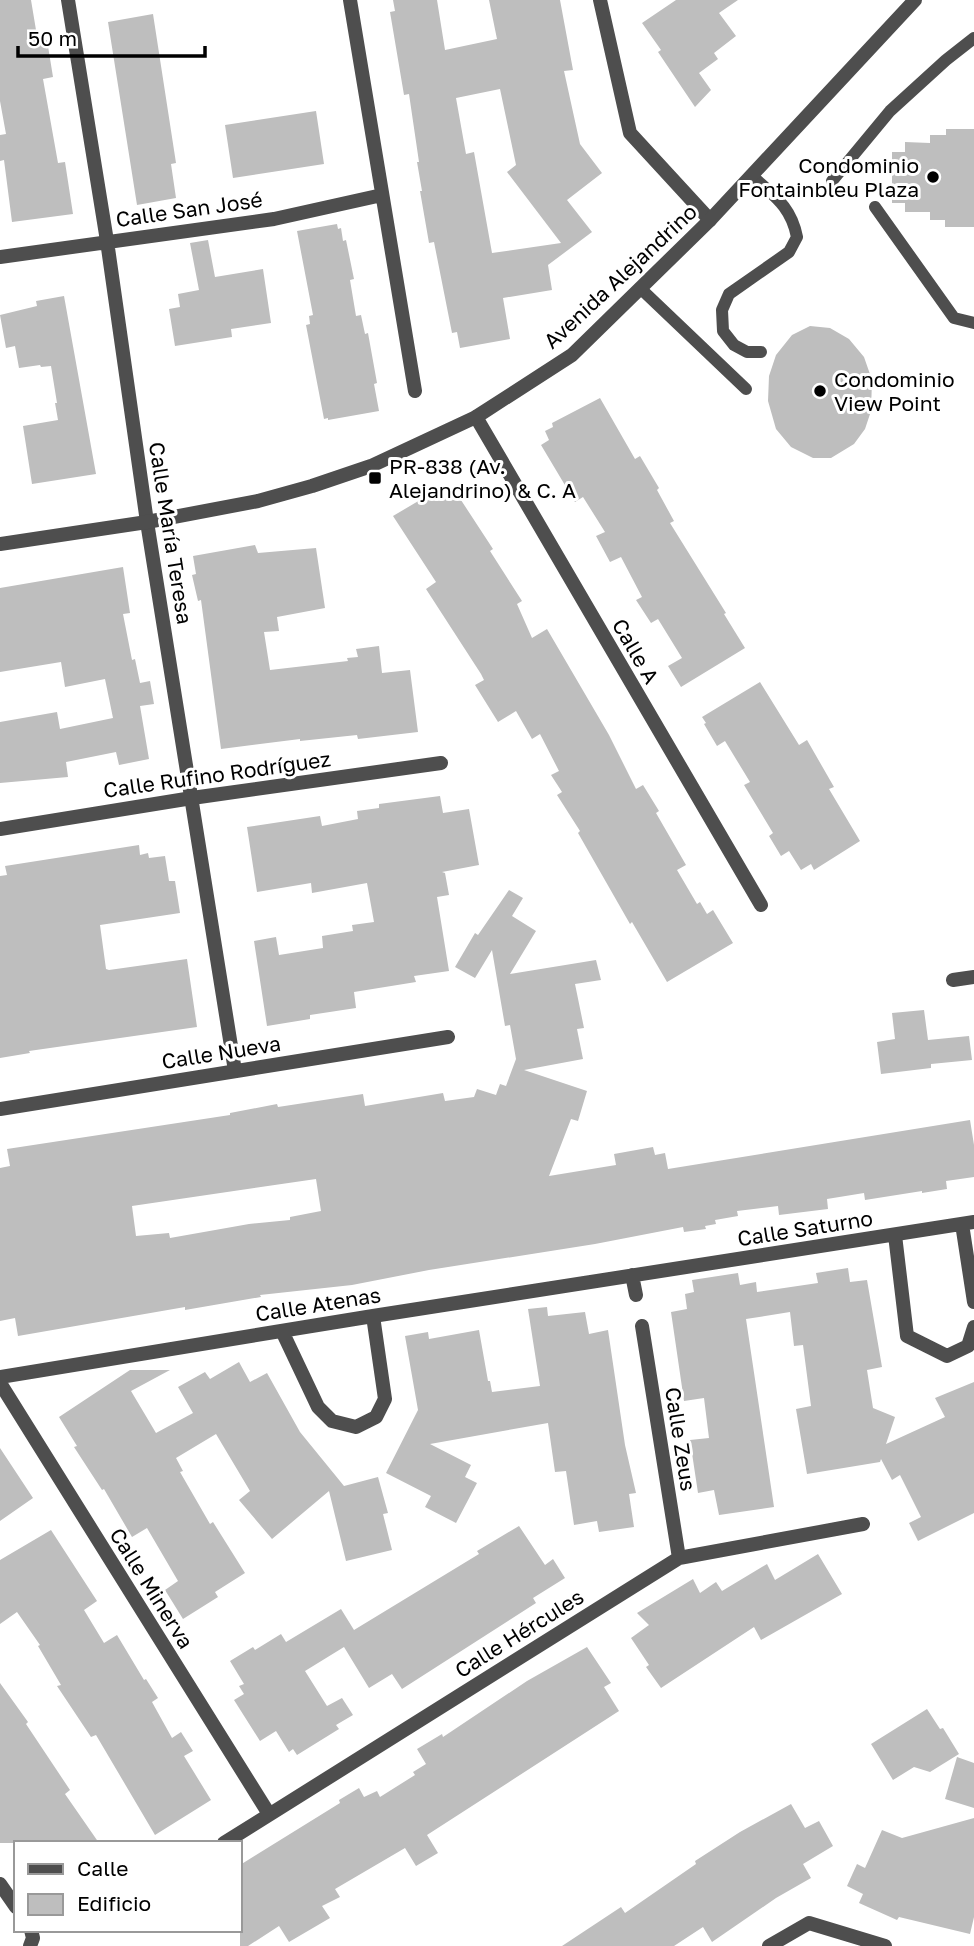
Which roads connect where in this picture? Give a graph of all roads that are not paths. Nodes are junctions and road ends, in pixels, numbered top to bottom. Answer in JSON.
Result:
{"nodes":[{"id":1,"x":68,"y":0,"type":"edge"},
{"id":2,"x":350,"y":0,"type":"edge"},
{"id":3,"x":600,"y":0,"type":"edge"},
{"id":4,"x":915,"y":0,"type":"edge"},
{"id":5,"x":974,"y":38,"type":"edge"},
{"id":6,"x":751,"y":175,"type":"junction"},
{"id":7,"x":832,"y":181,"type":"dead end"},
{"id":8,"x":382,"y":195,"type":"junction"},
{"id":9,"x":875,"y":207,"type":"dead end"},
{"id":10,"x":710,"y":219,"type":"junction"},
{"id":11,"x":107,"y":241,"type":"junction"},
{"id":12,"x":0,"y":257,"type":"edge"},
{"id":13,"x":640,"y":288,"type":"junction"},
{"id":14,"x":974,"y":323,"type":"edge"},
{"id":15,"x":761,"y":352,"type":"dead end"},
{"id":16,"x":746,"y":388,"type":"dead end"},
{"id":17,"x":415,"y":391,"type":"dead end"},
{"id":18,"x":476,"y":417,"type":"junction"},
{"id":19,"x":148,"y":522,"type":"junction"},
{"id":20,"x":0,"y":544,"type":"edge"},
{"id":21,"x":441,"y":763,"type":"dead end"},
{"id":22,"x":192,"y":798,"type":"junction"},
{"id":23,"x":0,"y":829,"type":"edge"},
{"id":24,"x":761,"y":905,"type":"dead end"},
{"id":25,"x":974,"y":977,"type":"edge"},
{"id":26,"x":953,"y":980,"type":"dead end"},
{"id":27,"x":448,"y":1037,"type":"dead end"},
{"id":28,"x":235,"y":1071,"type":"junction"},
{"id":29,"x":0,"y":1109,"type":"edge"},
{"id":30,"x":968,"y":1223,"type":"edge"},
{"id":31,"x":895,"y":1235,"type":"junction"},
{"id":32,"x":637,"y":1275,"type":"junction"},
{"id":33,"x":636,"y":1295,"type":"dead end"},
{"id":34,"x":974,"y":1302,"type":"edge"},
{"id":35,"x":373,"y":1316,"type":"junction"},
{"id":36,"x":642,"y":1326,"type":"dead end"},
{"id":37,"x":974,"y":1327,"type":"edge"},
{"id":38,"x":282,"y":1331,"type":"junction"},
{"id":39,"x":0,"y":1377,"type":"edge"},
{"id":40,"x":0,"y":1383,"type":"edge"},
{"id":41,"x":863,"y":1524,"type":"dead end"},
{"id":42,"x":679,"y":1558,"type":"junction"},
{"id":43,"x":269,"y":1814,"type":"junction"},
{"id":44,"x":227,"y":1841,"type":"edge"},
{"id":45,"x":0,"y":1884,"type":"edge"},
{"id":46,"x":14,"y":1904,"type":"edge"},
{"id":47,"x":769,"y":1946,"type":"edge"},
{"id":48,"x":885,"y":1946,"type":"edge"}],
"edges":[{"from":1,"to":11,"type":"street","name":"Calle María Teresa"},
{"from":2,"to":8,"type":"street"},
{"from":3,"to":10,"type":"street"},
{"from":4,"to":6,"type":"street","name":"Avenida Alejandrino"},
{"from":5,"to":7,"type":"lane"},
{"from":6,"to":10,"type":"street","name":"Avenida Alejandrino"},
{"from":6,"to":15,"type":"lane"},
{"from":8,"to":11,"type":"street","name":"Calle San José"},
{"from":8,"to":17,"type":"street"},
{"from":9,"to":14,"type":"lane"},
{"from":10,"to":13,"type":"street","name":"Avenida Alejandrino"},
{"from":11,"to":12,"type":"street","name":"Calle San José"},
{"from":11,"to":19,"type":"street","name":"Calle María Teresa"},
{"from":13,"to":16,"type":"lane"},
{"from":13,"to":18,"type":"street","name":"Avenida Alejandrino"},
{"from":18,"to":19,"type":"street","name":"Avenida Alejandrino"},
{"from":18,"to":24,"type":"street","name":"Calle A"},
{"from":19,"to":20,"type":"street","name":"Avenida Alejandrino"},
{"from":19,"to":22,"type":"street","name":"Calle María Teresa"},
{"from":21,"to":22,"type":"street","name":"Calle Rufino Rodríguez"},
{"from":22,"to":23,"type":"street","name":"Calle Rufino Rodríguez"},
{"from":22,"to":28,"type":"street","name":"Calle María Teresa"},
{"from":25,"to":26,"type":"street"},
{"from":27,"to":28,"type":"street","name":"Calle Nueva"},
{"from":28,"to":29,"type":"street","name":"Calle Nueva"},
{"from":30,"to":31,"type":"street","name":"Calle Saturno"},
{"from":30,"to":34,"type":"street"},
{"from":31,"to":32,"type":"street","name":"Calle Saturno"},
{"from":31,"to":37,"type":"street"},
{"from":32,"to":33,"type":"street"},
{"from":32,"to":35,"type":"street","name":"Calle Atenas"},
{"from":35,"to":38,"type":"street","name":"Calle Atenas"},
{"from":35,"to":38,"type":"street"},
{"from":36,"to":42,"type":"street","name":"Calle Zeus"},
{"from":38,"to":39,"type":"street","name":"Calle Atenas"},
{"from":40,"to":43,"type":"street","name":"Calle Minerva"},
{"from":41,"to":42,"type":"street","name":"Calle Hércules"},
{"from":42,"to":43,"type":"street","name":"Calle Hércules"},
{"from":43,"to":44,"type":"street","name":"Calle Hércules"},
{"from":45,"to":46,"type":"street"},
{"from":47,"to":48,"type":"street"}]}
